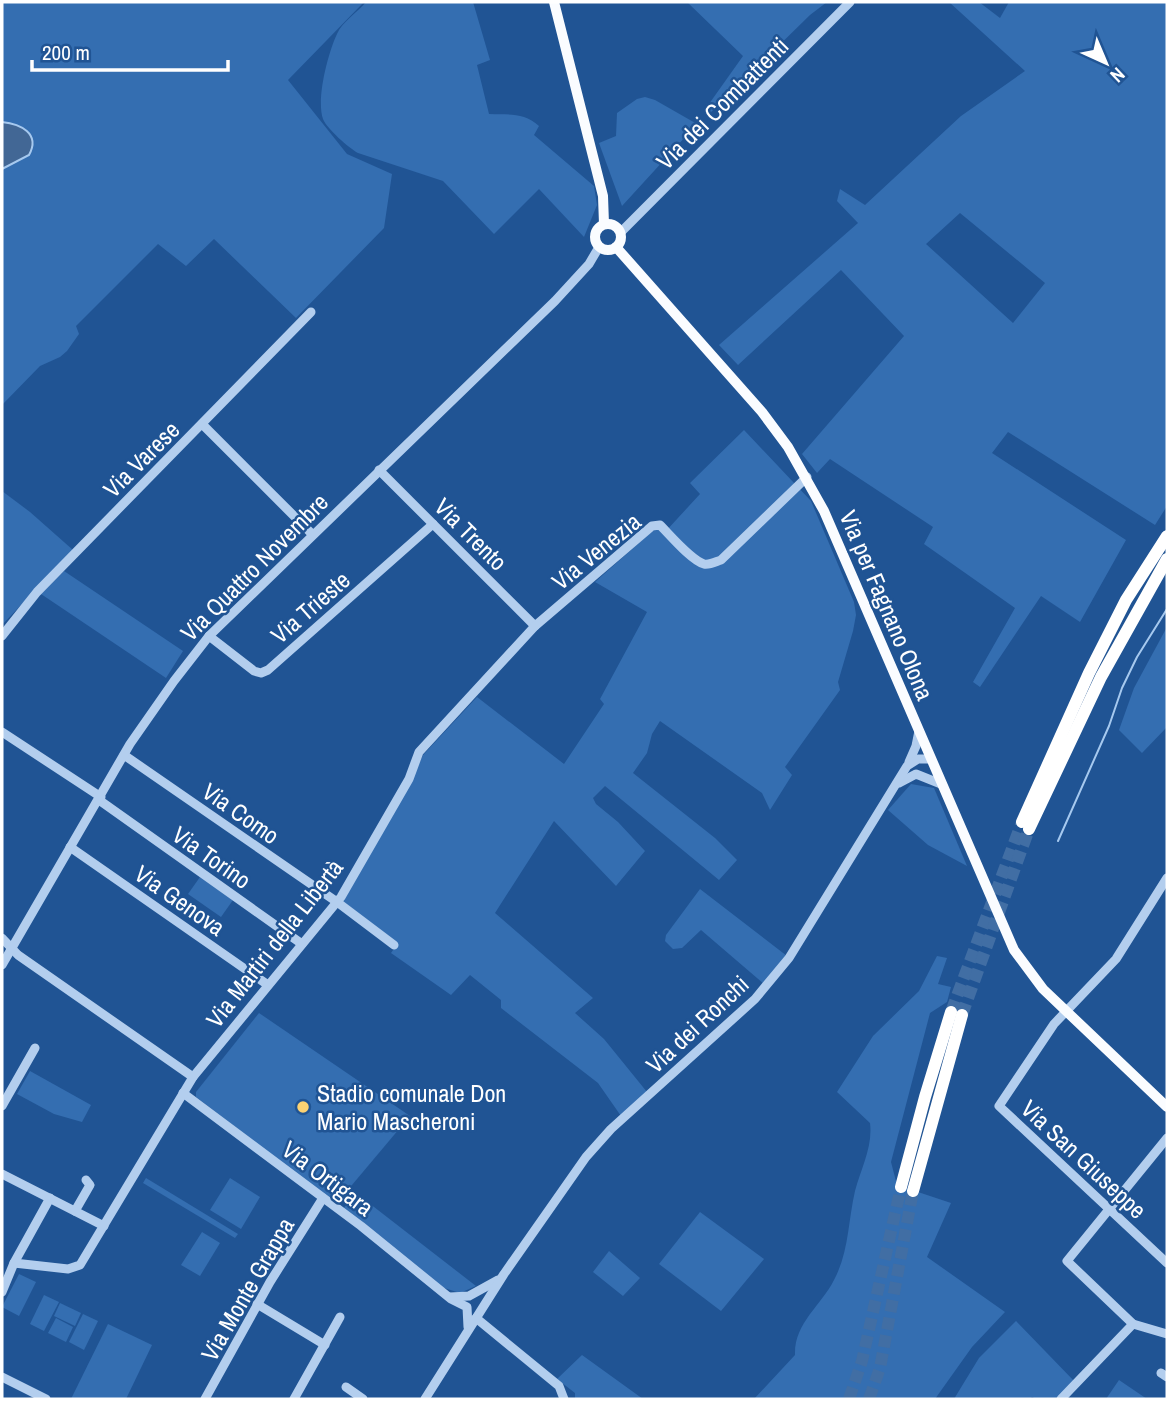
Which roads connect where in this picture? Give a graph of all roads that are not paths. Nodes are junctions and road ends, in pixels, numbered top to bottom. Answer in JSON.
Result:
{"nodes":[{"id":1,"x":554,"y":2,"type":"edge"},
{"id":2,"x":850,"y":2,"type":"edge"},
{"id":3,"x":604,"y":224,"type":"junction"},
{"id":4,"x":621,"y":232,"type":"junction"},
{"id":5,"x":600,"y":247,"type":"junction"},
{"id":6,"x":616,"y":247,"type":"junction"},
{"id":7,"x":311,"y":312,"type":"dead end"},
{"id":8,"x":202,"y":424,"type":"junction"},
{"id":9,"x":379,"y":470,"type":"junction"},
{"id":10,"x":807,"y":477,"type":"junction"},
{"id":11,"x":433,"y":524,"type":"junction"},
{"id":12,"x":312,"y":534,"type":"junction"},
{"id":13,"x":1167,"y":536,"type":"edge"},
{"id":14,"x":1167,"y":559,"type":"edge"},
{"id":15,"x":535,"y":626,"type":"junction"},
{"id":16,"x":2,"y":636,"type":"edge"},
{"id":17,"x":209,"y":636,"type":"junction"},
{"id":18,"x":919,"y":731,"type":"junction"},
{"id":19,"x":2,"y":732,"type":"edge"},
{"id":20,"x":124,"y":755,"type":"junction"},
{"id":21,"x":930,"y":759,"type":"junction"},
{"id":22,"x":906,"y":766,"type":"junction"},
{"id":23,"x":914,"y":775,"type":"junction"},
{"id":24,"x":941,"y":784,"type":"junction"},
{"id":25,"x":895,"y":786,"type":"junction"},
{"id":26,"x":100,"y":799,"type":"junction"},
{"id":27,"x":70,"y":847,"type":"junction"},
{"id":28,"x":1167,"y":878,"type":"edge"},
{"id":29,"x":337,"y":902,"type":"junction"},
{"id":30,"x":2,"y":938,"type":"edge"},
{"id":31,"x":302,"y":944,"type":"junction"},
{"id":32,"x":394,"y":945,"type":"dead end"},
{"id":33,"x":13,"y":947,"type":"junction"},
{"id":34,"x":2,"y":965,"type":"edge"},
{"id":35,"x":268,"y":985,"type":"junction"},
{"id":36,"x":1068,"y":1012,"type":"junction"},
{"id":37,"x":957,"y":1014,"type":"tunnel mouth"},
{"id":38,"x":35,"y":1048,"type":"dead end"},
{"id":39,"x":193,"y":1077,"type":"junction"},
{"id":40,"x":183,"y":1093,"type":"junction"},
{"id":41,"x":2,"y":1106,"type":"edge"},
{"id":42,"x":1167,"y":1107,"type":"edge"},
{"id":43,"x":1167,"y":1138,"type":"edge"},
{"id":44,"x":2,"y":1174,"type":"edge"},
{"id":45,"x":86,"y":1180,"type":"dead end"},
{"id":46,"x":907,"y":1189,"type":"tunnel mouth"},
{"id":47,"x":50,"y":1198,"type":"junction"},
{"id":48,"x":323,"y":1198,"type":"junction"},
{"id":49,"x":1111,"y":1209,"type":"junction"},
{"id":50,"x":75,"y":1211,"type":"junction"},
{"id":51,"x":104,"y":1226,"type":"junction"},
{"id":52,"x":14,"y":1263,"type":"junction"},
{"id":53,"x":1167,"y":1263,"type":"edge"},
{"id":54,"x":504,"y":1274,"type":"junction"},
{"id":55,"x":2,"y":1292,"type":"edge"},
{"id":56,"x":472,"y":1294,"type":"junction"},
{"id":57,"x":448,"y":1297,"type":"junction"},
{"id":58,"x":257,"y":1304,"type":"junction"},
{"id":59,"x":467,"y":1307,"type":"junction"},
{"id":60,"x":482,"y":1308,"type":"junction"},
{"id":61,"x":340,"y":1317,"type":"dead end"},
{"id":62,"x":475,"y":1318,"type":"junction"},
{"id":63,"x":1133,"y":1324,"type":"junction"},
{"id":64,"x":466,"y":1331,"type":"junction"},
{"id":65,"x":1167,"y":1334,"type":"edge"},
{"id":66,"x":325,"y":1345,"type":"junction"},
{"id":67,"x":2,"y":1377,"type":"edge"},
{"id":68,"x":346,"y":1387,"type":"dead end"},
{"id":69,"x":564,"y":1397,"type":"edge"},
{"id":70,"x":429,"y":1398,"type":"edge"},
{"id":71,"x":46,"y":1399,"type":"edge"},
{"id":72,"x":205,"y":1399,"type":"edge"},
{"id":73,"x":293,"y":1399,"type":"edge"},
{"id":74,"x":363,"y":1399,"type":"edge"},
{"id":75,"x":1061,"y":1399,"type":"edge"}],
"edges":[{"from":1,"to":3,"type":"main road"},
{"from":2,"to":4,"type":"street","name":"Via dei Combattenti"},
{"from":3,"to":4,"type":"main road"},
{"from":3,"to":5,"type":"main road"},
{"from":4,"to":6,"type":"main road"},
{"from":5,"to":6,"type":"main road"},
{"from":5,"to":9,"type":"street","name":"Via Quattro Novembre"},
{"from":6,"to":10,"type":"main road","name":"Via per Fagnano Olona"},
{"from":7,"to":8,"type":"street","name":"Via Varese"},
{"from":8,"to":12,"type":"street"},
{"from":8,"to":16,"type":"street","name":"Via Varese"},
{"from":9,"to":11,"type":"street","name":"Via Trento"},
{"from":9,"to":12,"type":"street","name":"Via Quattro Novembre"},
{"from":10,"to":15,"type":"street","name":"Via Venezia"},
{"from":10,"to":18,"type":"main road","name":"Via per Fagnano Olona"},
{"from":11,"to":15,"type":"street","name":"Via Trento"},
{"from":11,"to":17,"type":"street","name":"Via Trieste"},
{"from":12,"to":17,"type":"street","name":"Via Quattro Novembre"},
{"from":13,"to":14,"type":"highway"},
{"from":15,"to":29,"type":"street","name":"Via Martiri della Libertà"},
{"from":17,"to":20,"type":"street","name":"Via Quattro Novembre"},
{"from":18,"to":21,"type":"main road","name":"Via per Fagnano Olona"},
{"from":18,"to":22,"type":"street","name":"Via dei Ronchi"},
{"from":19,"to":26,"type":"street","name":"Via Torino"},
{"from":20,"to":26,"type":"street","name":"Via Quattro Novembre"},
{"from":20,"to":29,"type":"street","name":"Via Como"},
{"from":21,"to":22,"type":"street"},
{"from":21,"to":23,"type":"street"},
{"from":21,"to":24,"type":"main road","name":"Via per Fagnano Olona"},
{"from":22,"to":25,"type":"street","name":"Via dei Ronchi"},
{"from":23,"to":24,"type":"street"},
{"from":23,"to":25,"type":"street"},
{"from":24,"to":36,"type":"main road","name":"Via per Fagnano Olona"},
{"from":25,"to":54,"type":"street","name":"Via dei Ronchi"},
{"from":26,"to":27,"type":"street","name":"Via Quattro Novembre"},
{"from":26,"to":31,"type":"street","name":"Via Torino"},
{"from":27,"to":33,"type":"street","name":"Via Quattro Novembre"},
{"from":27,"to":35,"type":"street","name":"Via Genova"},
{"from":28,"to":36,"type":"street"},
{"from":29,"to":31,"type":"street","name":"Via Martiri della Libertà"},
{"from":29,"to":32,"type":"street","name":"Via Como"},
{"from":30,"to":33,"type":"street"},
{"from":31,"to":35,"type":"street","name":"Via Martiri della Libertà"},
{"from":33,"to":34,"type":"street","name":"Via Quattro Novembre"},
{"from":33,"to":39,"type":"street"},
{"from":35,"to":39,"type":"street","name":"Via Martiri della Libertà"},
{"from":36,"to":42,"type":"main road","name":"Via per Fagnano Olona"},
{"from":36,"to":49,"type":"street","name":"Via San Giuseppe"},
{"from":37,"to":46,"type":"highway"},
{"from":38,"to":41,"type":"street"},
{"from":39,"to":40,"type":"street","name":"Via Martiri della Libertà"},
{"from":40,"to":48,"type":"street","name":"Via Ortigara"},
{"from":40,"to":51,"type":"street","name":"Via Martiri della Libertà"},
{"from":43,"to":49,"type":"street"},
{"from":44,"to":47,"type":"street"},
{"from":45,"to":50,"type":"street"},
{"from":47,"to":50,"type":"street"},
{"from":47,"to":52,"type":"street"},
{"from":48,"to":57,"type":"street","name":"Via Ortigara"},
{"from":48,"to":58,"type":"street","name":"Via Monte Grappa"},
{"from":49,"to":53,"type":"street","name":"Via San Giuseppe"},
{"from":49,"to":63,"type":"street"},
{"from":50,"to":51,"type":"street"},
{"from":51,"to":52,"type":"street","name":"Via Martiri della Libertà"},
{"from":52,"to":55,"type":"street"},
{"from":54,"to":56,"type":"street","name":"Via dei Ronchi"},
{"from":54,"to":60,"type":"street","name":"Via dei Ronchi"},
{"from":56,"to":57,"type":"street"},
{"from":56,"to":59,"type":"street","name":"Via dei Ronchi"},
{"from":56,"to":60,"type":"street"},
{"from":57,"to":59,"type":"street","name":"Via Ortigara"},
{"from":58,"to":66,"type":"street"},
{"from":58,"to":72,"type":"street","name":"Via Monte Grappa"},
{"from":59,"to":60,"type":"street"},
{"from":59,"to":64,"type":"street","name":"Via dei Ronchi"},
{"from":60,"to":62,"type":"street","name":"Via dei Ronchi"},
{"from":61,"to":66,"type":"street"},
{"from":62,"to":64,"type":"street","name":"Via dei Ronchi"},
{"from":62,"to":69,"type":"street"},
{"from":63,"to":65,"type":"street"},
{"from":63,"to":75,"type":"street"},
{"from":64,"to":70,"type":"street","name":"Via dei Ronchi"},
{"from":66,"to":73,"type":"street"},
{"from":67,"to":71,"type":"street"},
{"from":68,"to":74,"type":"street"}]}
